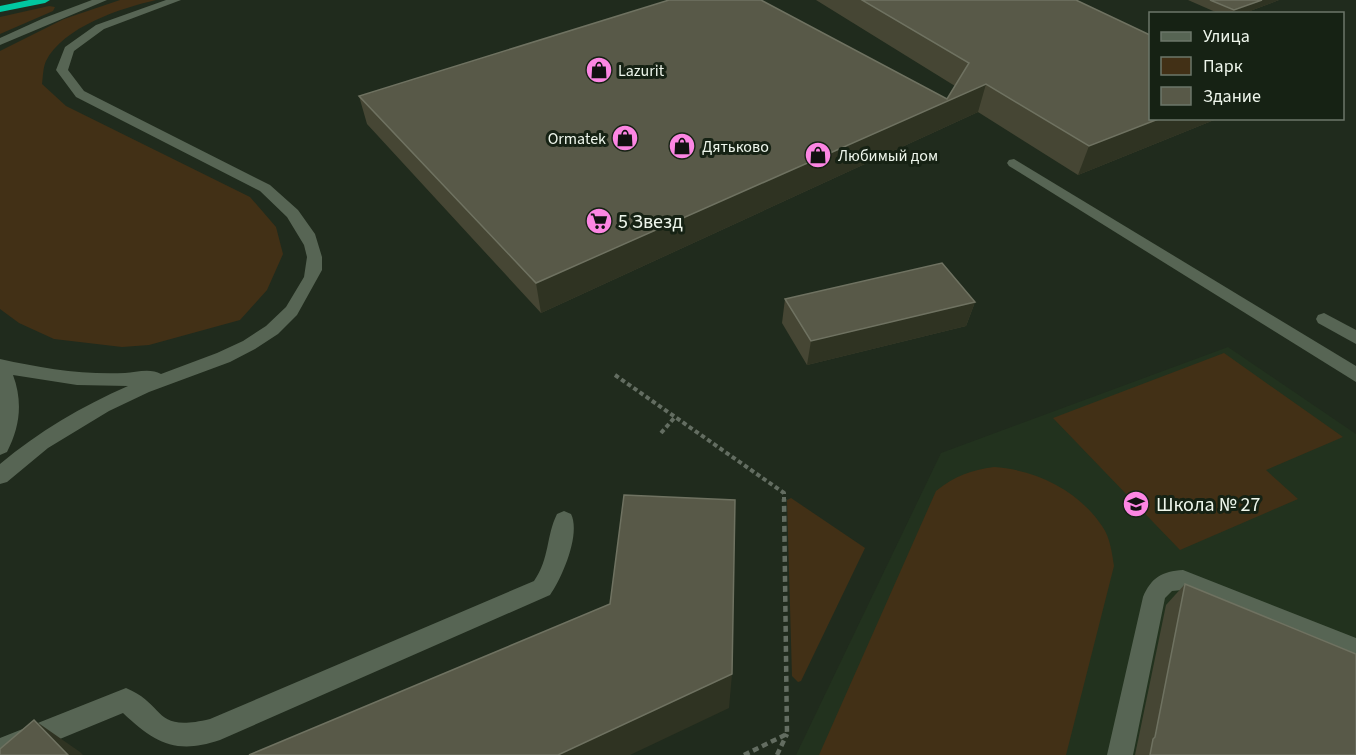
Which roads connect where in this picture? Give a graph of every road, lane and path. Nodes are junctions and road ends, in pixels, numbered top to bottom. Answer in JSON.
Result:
{"nodes":[{"id":1,"x":45,"y":0,"type":"edge"},
{"id":2,"x":102,"y":0,"type":"edge"},
{"id":3,"x":176,"y":0,"type":"edge"},
{"id":4,"x":0,"y":9,"type":"edge"},
{"id":5,"x":0,"y":42,"type":"edge"},
{"id":6,"x":1014,"y":163,"type":"dead end"},
{"id":7,"x":1324,"y":319,"type":"dead end"},
{"id":8,"x":1356,"y":338,"type":"edge"},
{"id":9,"x":214,"y":361,"type":"junction"},
{"id":10,"x":0,"y":365,"type":"edge"},
{"id":11,"x":615,"y":375,"type":"dead end"},
{"id":12,"x":1356,"y":375,"type":"edge"},
{"id":13,"x":675,"y":417,"type":"junction"},
{"id":14,"x":661,"y":433,"type":"dead end"},
{"id":15,"x":0,"y":447,"type":"edge"},
{"id":16,"x":0,"y":476,"type":"edge"},
{"id":17,"x":564,"y":520,"type":"dead end"},
{"id":18,"x":1356,"y":649,"type":"edge"},
{"id":19,"x":787,"y":734,"type":"junction"},
{"id":20,"x":0,"y":751,"type":"edge"},
{"id":21,"x":744,"y":755,"type":"edge"},
{"id":22,"x":777,"y":755,"type":"edge"},
{"id":23,"x":1120,"y":755,"type":"edge"}],
"edges":[{"from":1,"to":4,"type":"highway"},
{"from":2,"to":5,"type":"street"},
{"from":3,"to":9,"type":"street"},
{"from":6,"to":12,"type":"street"},
{"from":7,"to":8,"type":"street"},
{"from":9,"to":10,"type":"street"},
{"from":9,"to":16,"type":"street"},
{"from":10,"to":15,"type":"street"},
{"from":11,"to":13,"type":"path"},
{"from":13,"to":14,"type":"path"},
{"from":13,"to":19,"type":"path"},
{"from":17,"to":20,"type":"street"},
{"from":18,"to":23,"type":"street"},
{"from":19,"to":21,"type":"path"},
{"from":19,"to":22,"type":"path"}]}
